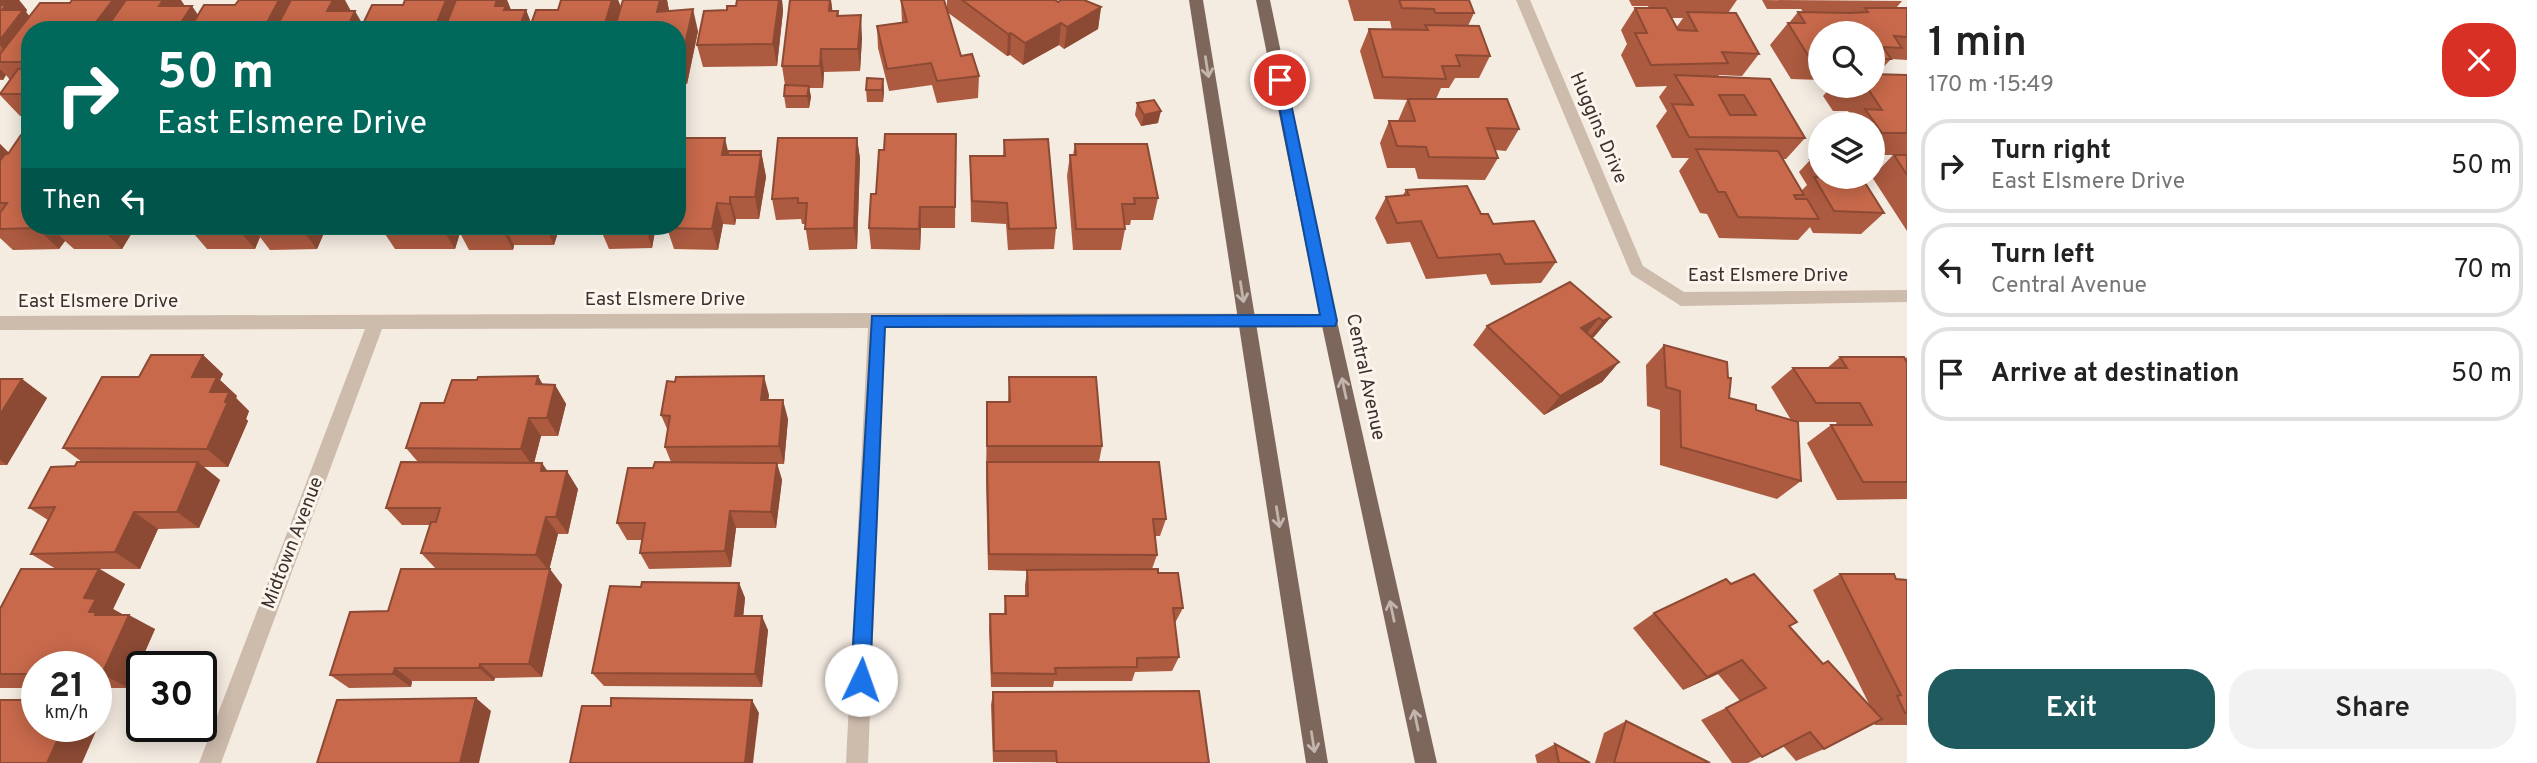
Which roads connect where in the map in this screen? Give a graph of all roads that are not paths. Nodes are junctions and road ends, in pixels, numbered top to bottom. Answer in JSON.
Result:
{"nodes":[{"id":1,"x":1196,"y":0,"type":"edge"},
{"id":2,"x":1264,"y":0,"type":"edge"},
{"id":3,"x":1523,"y":0,"type":"edge"},
{"id":4,"x":1637,"y":270,"type":"joint"},
{"id":5,"x":1907,"y":296,"type":"edge"},
{"id":6,"x":877,"y":320,"type":"junction"},
{"id":7,"x":1247,"y":321,"type":"junction"},
{"id":8,"x":1329,"y":321,"type":"junction"},
{"id":9,"x":376,"y":322,"type":"junction"},
{"id":10,"x":0,"y":323,"type":"edge"},
{"id":11,"x":210,"y":763,"type":"edge"},
{"id":12,"x":857,"y":763,"type":"edge"},
{"id":13,"x":1317,"y":763,"type":"edge"},
{"id":14,"x":1426,"y":763,"type":"edge"}],
"edges":[{"from":1,"to":7,"type":"main road","one_way":true},
{"from":2,"to":8,"type":"main road","name":"Central Avenue"},
{"from":3,"to":4,"type":"street","name":"Huggins Drive"},
{"from":4,"to":5,"type":"street","name":"East Elsmere Drive"},
{"from":6,"to":7,"type":"street","name":"East Elsmere Drive"},
{"from":6,"to":9,"type":"street","name":"East Elsmere Drive"},
{"from":6,"to":12,"type":"street"},
{"from":7,"to":8,"type":"street","name":"East Elsmere Drive"},
{"from":7,"to":13,"type":"main road","one_way":true},
{"from":14,"to":8,"type":"main road","name":"Central Avenue","one_way":true},
{"from":9,"to":10,"type":"street","name":"East Elsmere Drive"},
{"from":9,"to":11,"type":"street","name":"Midtown Avenue"}]}
